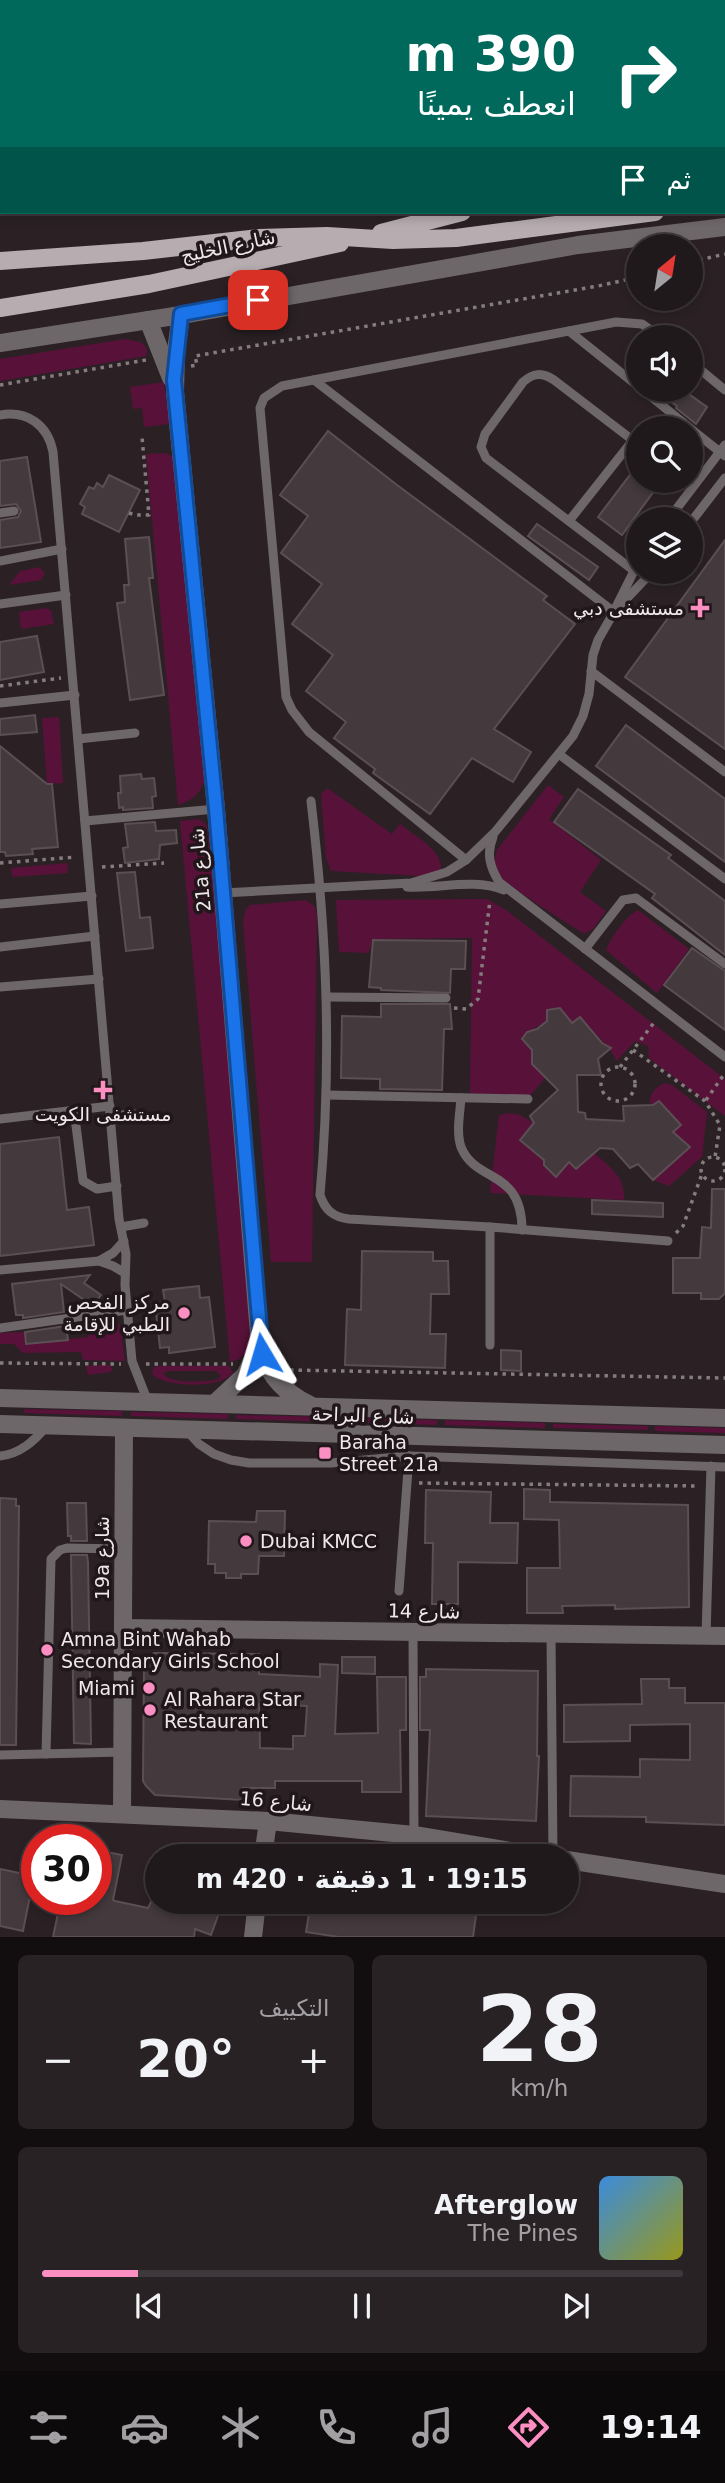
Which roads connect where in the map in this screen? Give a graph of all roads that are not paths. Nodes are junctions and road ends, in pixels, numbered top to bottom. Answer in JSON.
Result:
{"nodes":[{"id":1,"x":455,"y":214,"type":"edge"},
{"id":2,"x":640,"y":214,"type":"edge"},
{"id":3,"x":725,"y":227,"type":"edge"},
{"id":4,"x":361,"y":238,"type":"junction"},
{"id":5,"x":0,"y":261,"type":"edge"},
{"id":6,"x":0,"y":308,"type":"edge"},
{"id":7,"x":181,"y":314,"type":"junction"},
{"id":8,"x":148,"y":320,"type":"junction"},
{"id":9,"x":643,"y":325,"type":"edge"},
{"id":10,"x":569,"y":331,"type":"junction"},
{"id":11,"x":0,"y":343,"type":"edge"},
{"id":12,"x":703,"y":372,"type":"edge"},
{"id":13,"x":626,"y":377,"type":"edge"},
{"id":14,"x":314,"y":380,"type":"junction"},
{"id":15,"x":725,"y":388,"type":"edge"},
{"id":16,"x":175,"y":392,"type":"junction"},
{"id":17,"x":658,"y":402,"type":"edge"},
{"id":18,"x":0,"y":415,"type":"edge"},
{"id":19,"x":675,"y":416,"type":"edge"},
{"id":20,"x":626,"y":435,"type":"edge"},
{"id":21,"x":703,"y":437,"type":"edge"},
{"id":22,"x":723,"y":451,"type":"edge"},
{"id":23,"x":626,"y":455,"type":"edge"},
{"id":24,"x":703,"y":470,"type":"edge"},
{"id":25,"x":725,"y":478,"type":"edge"},
{"id":26,"x":703,"y":507,"type":"edge"},
{"id":27,"x":14,"y":511,"type":"dead end"},
{"id":28,"x":0,"y":513,"type":"edge"},
{"id":29,"x":569,"y":522,"type":"junction"},
{"id":30,"x":62,"y":550,"type":"junction"},
{"id":31,"x":0,"y":561,"type":"edge"},
{"id":32,"x":626,"y":565,"type":"edge"},
{"id":33,"x":627,"y":584,"type":"edge"},
{"id":34,"x":641,"y":584,"type":"edge"},
{"id":35,"x":66,"y":595,"type":"junction"},
{"id":36,"x":0,"y":604,"type":"edge"},
{"id":37,"x":614,"y":612,"type":"junction"},
{"id":38,"x":591,"y":671,"type":"junction"},
{"id":39,"x":75,"y":695,"type":"junction"},
{"id":40,"x":0,"y":703,"type":"edge"},
{"id":41,"x":135,"y":733,"type":"dead end"},
{"id":42,"x":78,"y":738,"type":"junction"},
{"id":43,"x":560,"y":755,"type":"junction"},
{"id":44,"x":725,"y":772,"type":"edge"},
{"id":45,"x":311,"y":801,"type":"dead end"},
{"id":46,"x":216,"y":809,"type":"junction"},
{"id":47,"x":85,"y":821,"type":"junction"},
{"id":48,"x":495,"y":832,"type":"junction"},
{"id":49,"x":466,"y":860,"type":"junction"},
{"id":50,"x":725,"y":880,"type":"edge"},
{"id":51,"x":392,"y":885,"type":"junction"},
{"id":52,"x":321,"y":888,"type":"junction"},
{"id":53,"x":509,"y":892,"type":"junction"},
{"id":54,"x":223,"y":893,"type":"junction"},
{"id":55,"x":92,"y":896,"type":"junction"},
{"id":56,"x":0,"y":904,"type":"edge"},
{"id":57,"x":95,"y":936,"type":"junction"},
{"id":58,"x":0,"y":947,"type":"edge"},
{"id":59,"x":584,"y":950,"type":"junction"},
{"id":60,"x":725,"y":964,"type":"edge"},
{"id":61,"x":99,"y":979,"type":"junction"},
{"id":62,"x":0,"y":987,"type":"edge"},
{"id":63,"x":327,"y":997,"type":"junction"},
{"id":64,"x":446,"y":998,"type":"road end"},
{"id":65,"x":725,"y":1057,"type":"edge"},
{"id":66,"x":327,"y":1095,"type":"junction"},
{"id":67,"x":461,"y":1098,"type":"junction"},
{"id":68,"x":528,"y":1099,"type":"dead end"},
{"id":69,"x":110,"y":1106,"type":"junction"},
{"id":70,"x":74,"y":1110,"type":"junction"},
{"id":71,"x":135,"y":1114,"type":"dead end"},
{"id":72,"x":111,"y":1116,"type":"junction"},
{"id":73,"x":0,"y":1119,"type":"edge"},
{"id":74,"x":117,"y":1186,"type":"junction"},
{"id":75,"x":144,"y":1223,"type":"dead end"},
{"id":76,"x":121,"y":1227,"type":"junction"},
{"id":77,"x":490,"y":1227,"type":"junction"},
{"id":78,"x":522,"y":1230,"type":"junction"},
{"id":79,"x":124,"y":1241,"type":"junction"},
{"id":80,"x":668,"y":1241,"type":"road end"},
{"id":81,"x":99,"y":1261,"type":"junction"},
{"id":82,"x":0,"y":1270,"type":"edge"},
{"id":83,"x":125,"y":1273,"type":"junction"},
{"id":84,"x":127,"y":1310,"type":"junction"},
{"id":85,"x":0,"y":1328,"type":"edge"},
{"id":86,"x":490,"y":1345,"type":"dead end"},
{"id":87,"x":260,"y":1346,"type":"junction"},
{"id":88,"x":0,"y":1398,"type":"edge"},
{"id":89,"x":148,"y":1402,"type":"junction"},
{"id":90,"x":215,"y":1403,"type":"junction"},
{"id":91,"x":310,"y":1405,"type":"junction"},
{"id":92,"x":725,"y":1418,"type":"edge"},
{"id":93,"x":0,"y":1424,"type":"edge"},
{"id":94,"x":47,"y":1425,"type":"junction"},
{"id":95,"x":124,"y":1428,"type":"junction"},
{"id":96,"x":187,"y":1431,"type":"junction"},
{"id":97,"x":725,"y":1445,"type":"edge"},
{"id":98,"x":0,"y":1456,"type":"edge"},
{"id":99,"x":410,"y":1456,"type":"junction"},
{"id":100,"x":711,"y":1466,"type":"junction"},
{"id":101,"x":725,"y":1467,"type":"edge"},
{"id":102,"x":123,"y":1549,"type":"junction"},
{"id":103,"x":399,"y":1591,"type":"dead end"},
{"id":104,"x":123,"y":1628,"type":"junction"},
{"id":105,"x":413,"y":1632,"type":"junction"},
{"id":106,"x":551,"y":1634,"type":"junction"},
{"id":107,"x":706,"y":1636,"type":"junction"},
{"id":108,"x":725,"y":1636,"type":"edge"},
{"id":109,"x":123,"y":1752,"type":"junction"},
{"id":110,"x":46,"y":1754,"type":"junction"},
{"id":111,"x":0,"y":1755,"type":"edge"},
{"id":112,"x":0,"y":1809,"type":"edge"},
{"id":113,"x":122,"y":1814,"type":"junction"},
{"id":114,"x":268,"y":1821,"type":"junction"},
{"id":115,"x":414,"y":1835,"type":"junction"},
{"id":116,"x":265,"y":1844,"type":"edge"},
{"id":117,"x":468,"y":1844,"type":"edge"},
{"id":118,"x":553,"y":1844,"type":"edge"},
{"id":119,"x":579,"y":1862,"type":"edge"},
{"id":120,"x":725,"y":1884,"type":"edge"},
{"id":121,"x":256,"y":1914,"type":"edge"},
{"id":122,"x":253,"y":1937,"type":"edge"}],
"edges":[{"from":1,"to":4,"type":"main road","name":"شارع الخليج"},
{"from":2,"to":4,"type":"main road"},
{"from":3,"to":7,"type":"street"},
{"from":4,"to":5,"type":"main road"},
{"from":4,"to":6,"type":"main road","name":"شارع الخليج"},
{"from":7,"to":8,"type":"street"},
{"from":7,"to":16,"type":"street","name":"21a شارع"},
{"from":8,"to":11,"type":"street"},
{"from":8,"to":16,"type":"street","name":"21a شارع"},
{"from":9,"to":10,"type":"lane"},
{"from":10,"to":13,"type":"lane"},
{"from":10,"to":14,"type":"lane"},
{"from":12,"to":15,"type":"lane"},
{"from":14,"to":37,"type":"lane"},
{"from":14,"to":49,"type":"lane"},
{"from":16,"to":46,"type":"street","name":"21a شارع"},
{"from":17,"to":19,"type":"lane"},
{"from":18,"to":30,"type":"lane"},
{"from":20,"to":29,"type":"lane"},
{"from":21,"to":22,"type":"lane"},
{"from":22,"to":24,"type":"lane"},
{"from":23,"to":29,"type":"lane"},
{"from":25,"to":26,"type":"lane"},
{"from":27,"to":28,"type":"lane"},
{"from":29,"to":32,"type":"lane"},
{"from":30,"to":31,"type":"lane"},
{"from":30,"to":35,"type":"lane"},
{"from":33,"to":37,"type":"lane"},
{"from":34,"to":37,"type":"lane"},
{"from":35,"to":36,"type":"lane"},
{"from":35,"to":39,"type":"lane"},
{"from":37,"to":38,"type":"lane"},
{"from":38,"to":43,"type":"lane"},
{"from":38,"to":44,"type":"lane"},
{"from":39,"to":40,"type":"lane"},
{"from":39,"to":42,"type":"lane"},
{"from":41,"to":42,"type":"lane"},
{"from":42,"to":47,"type":"lane"},
{"from":43,"to":48,"type":"lane"},
{"from":43,"to":50,"type":"lane"},
{"from":45,"to":52,"type":"lane"},
{"from":46,"to":47,"type":"lane"},
{"from":46,"to":54,"type":"street","name":"21a شارع"},
{"from":47,"to":55,"type":"lane"},
{"from":48,"to":49,"type":"lane"},
{"from":48,"to":53,"type":"lane"},
{"from":49,"to":51,"type":"lane"},
{"from":51,"to":52,"type":"lane"},
{"from":51,"to":53,"type":"lane"},
{"from":52,"to":54,"type":"lane"},
{"from":52,"to":63,"type":"lane"},
{"from":53,"to":59,"type":"lane"},
{"from":54,"to":87,"type":"street","name":"21a شارع"},
{"from":55,"to":56,"type":"lane"},
{"from":55,"to":57,"type":"lane"},
{"from":57,"to":58,"type":"lane"},
{"from":57,"to":61,"type":"lane"},
{"from":59,"to":60,"type":"lane"},
{"from":59,"to":65,"type":"lane"},
{"from":61,"to":62,"type":"lane"},
{"from":61,"to":69,"type":"lane"},
{"from":63,"to":64,"type":"lane"},
{"from":63,"to":66,"type":"lane"},
{"from":66,"to":67,"type":"lane"},
{"from":66,"to":77,"type":"lane"},
{"from":67,"to":68,"type":"lane"},
{"from":67,"to":78,"type":"lane"},
{"from":69,"to":70,"type":"lane"},
{"from":69,"to":72,"type":"lane"},
{"from":70,"to":73,"type":"lane"},
{"from":70,"to":74,"type":"lane"},
{"from":71,"to":72,"type":"lane"},
{"from":72,"to":74,"type":"lane"},
{"from":74,"to":76,"type":"lane"},
{"from":75,"to":76,"type":"lane"},
{"from":76,"to":79,"type":"lane"},
{"from":77,"to":78,"type":"lane"},
{"from":77,"to":86,"type":"lane"},
{"from":78,"to":80,"type":"lane"},
{"from":79,"to":81,"type":"lane"},
{"from":79,"to":83,"type":"lane"},
{"from":81,"to":82,"type":"lane"},
{"from":81,"to":83,"type":"lane"},
{"from":83,"to":84,"type":"lane"},
{"from":84,"to":85,"type":"lane"},
{"from":84,"to":89,"type":"lane"},
{"from":87,"to":90,"type":"street"},
{"from":87,"to":91,"type":"street","name":"21a شارع"},
{"from":88,"to":89,"type":"street","name":"شارع البراحة"},
{"from":89,"to":90,"type":"street","name":"شارع البراحة"},
{"from":90,"to":91,"type":"street","name":"شارع البراحة"},
{"from":91,"to":92,"type":"street","name":"شارع البراحة"},
{"from":93,"to":94,"type":"street","name":"شارع البراحة"},
{"from":94,"to":95,"type":"street","name":"شارع البراحة"},
{"from":94,"to":98,"type":"lane"},
{"from":95,"to":96,"type":"street","name":"شارع البراحة"},
{"from":95,"to":102,"type":"street","name":"19a شارع"},
{"from":96,"to":97,"type":"street","name":"شارع البراحة"},
{"from":96,"to":99,"type":"lane"},
{"from":99,"to":100,"type":"lane"},
{"from":99,"to":103,"type":"lane"},
{"from":100,"to":101,"type":"lane"},
{"from":100,"to":107,"type":"lane"},
{"from":102,"to":104,"type":"street","name":"19a شارع"},
{"from":102,"to":110,"type":"lane"},
{"from":104,"to":105,"type":"street","name":"شارع 14"},
{"from":104,"to":109,"type":"street","name":"19a شارع"},
{"from":105,"to":106,"type":"street","name":"شارع 14"},
{"from":105,"to":115,"type":"lane"},
{"from":106,"to":107,"type":"street","name":"شارع 14"},
{"from":106,"to":118,"type":"lane"},
{"from":107,"to":108,"type":"street","name":"شارع 14"},
{"from":109,"to":110,"type":"lane"},
{"from":109,"to":113,"type":"street","name":"19a شارع"},
{"from":110,"to":111,"type":"lane"},
{"from":112,"to":113,"type":"street","name":"شارع 16"},
{"from":113,"to":114,"type":"street","name":"شارع 16"},
{"from":114,"to":115,"type":"street","name":"شارع 16"},
{"from":114,"to":116,"type":"street"},
{"from":115,"to":117,"type":"street","name":"شارع 16"},
{"from":119,"to":120,"type":"street"},
{"from":121,"to":122,"type":"street"}]}
